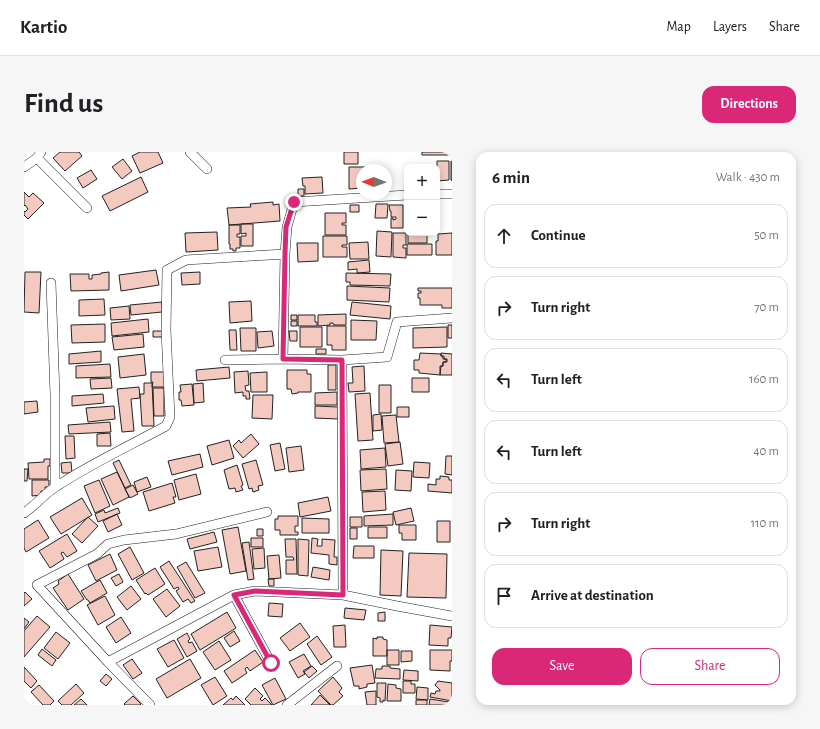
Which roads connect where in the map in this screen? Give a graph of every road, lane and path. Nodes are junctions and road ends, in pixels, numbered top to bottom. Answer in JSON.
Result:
{"nodes":[{"id":1,"x":190,"y":152,"type":"edge"},
{"id":2,"x":39,"y":155,"type":"edge"},
{"id":3,"x":24,"y":167,"type":"edge"},
{"id":4,"x":207,"y":169,"type":"dead end"},
{"id":5,"x":440,"y":194,"type":"edge"},
{"id":6,"x":452,"y":194,"type":"edge"},
{"id":7,"x":404,"y":196,"type":"edge"},
{"id":8,"x":87,"y":208,"type":"dead end"},
{"id":9,"x":285,"y":254,"type":"junction"},
{"id":10,"x":51,"y":283,"type":"dead end"},
{"id":11,"x":452,"y":318,"type":"edge"},
{"id":12,"x":283,"y":359,"type":"junction"},
{"id":13,"x":225,"y":360,"type":"dead end"},
{"id":14,"x":342,"y":360,"type":"junction"},
{"id":15,"x":55,"y":487,"type":"junction"},
{"id":16,"x":267,"y":512,"type":"dead end"},
{"id":17,"x":24,"y":513,"type":"edge"},
{"id":18,"x":234,"y":595,"type":"junction"},
{"id":19,"x":343,"y":595,"type":"junction"},
{"id":20,"x":452,"y":616,"type":"edge"},
{"id":21,"x":108,"y":662,"type":"junction"},
{"id":22,"x":271,"y":663,"type":"dead end"},
{"id":23,"x":337,"y":666,"type":"dead end"},
{"id":24,"x":150,"y":705,"type":"edge"},
{"id":25,"x":287,"y":705,"type":"edge"}],
"edges":[{"from":1,"to":4,"type":"street"},
{"from":2,"to":3,"type":"street"},
{"from":2,"to":8,"type":"street"},
{"from":5,"to":6,"type":"street"},
{"from":7,"to":9,"type":"street"},
{"from":9,"to":12,"type":"street"},
{"from":9,"to":15,"type":"street"},
{"from":10,"to":15,"type":"street"},
{"from":11,"to":14,"type":"street"},
{"from":12,"to":13,"type":"street"},
{"from":12,"to":14,"type":"street"},
{"from":14,"to":19,"type":"street"},
{"from":15,"to":17,"type":"street"},
{"from":16,"to":21,"type":"street"},
{"from":18,"to":19,"type":"street"},
{"from":18,"to":21,"type":"street"},
{"from":18,"to":22,"type":"street"},
{"from":19,"to":20,"type":"street"},
{"from":21,"to":24,"type":"street"},
{"from":23,"to":25,"type":"street"}]}
